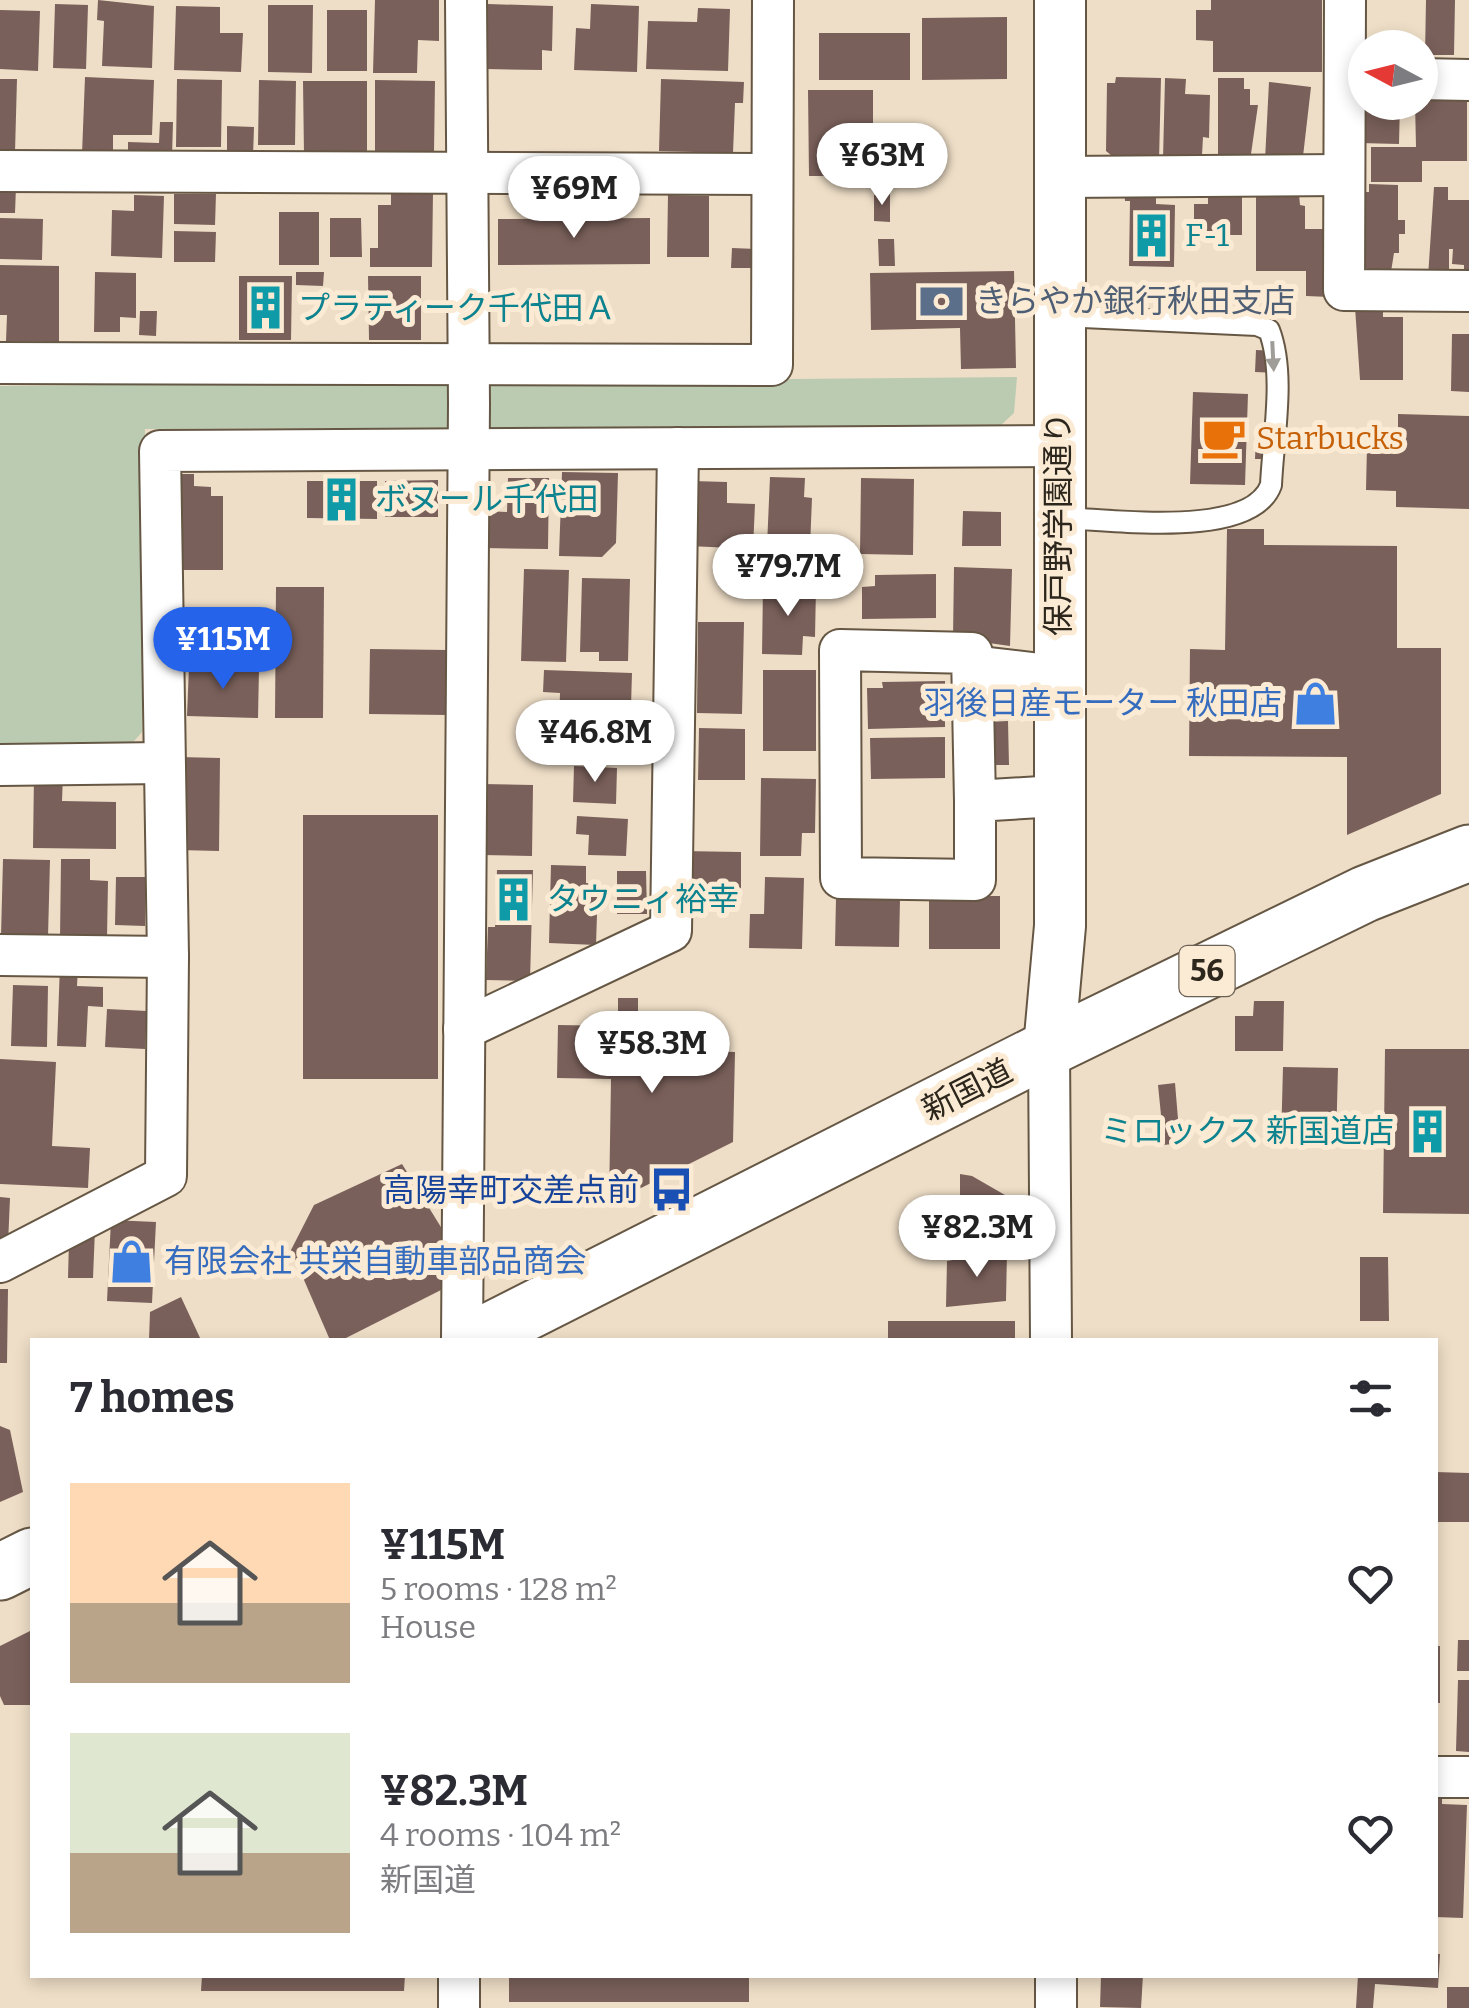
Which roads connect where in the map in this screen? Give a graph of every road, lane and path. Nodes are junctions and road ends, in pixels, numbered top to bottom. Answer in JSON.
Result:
{"nodes":[{"id":1,"x":466,"y":0,"type":"edge"},
{"id":2,"x":773,"y":0,"type":"edge"},
{"id":3,"x":1060,"y":0,"type":"edge"},
{"id":4,"x":1345,"y":0,"type":"edge"},
{"id":5,"x":1349,"y":30,"type":"edge"},
{"id":6,"x":1438,"y":79,"type":"edge"},
{"id":7,"x":1469,"y":80,"type":"edge"},
{"id":8,"x":1350,"y":120,"type":"edge"},
{"id":9,"x":0,"y":171,"type":"edge"},
{"id":10,"x":466,"y":173,"type":"junction"},
{"id":11,"x":771,"y":174,"type":"junction"},
{"id":12,"x":1344,"y":175,"type":"junction"},
{"id":13,"x":1060,"y":177,"type":"junction"},
{"id":14,"x":1469,"y":292,"type":"edge"},
{"id":15,"x":1059,"y":316,"type":"junction"},
{"id":16,"x":468,"y":362,"type":"junction"},
{"id":17,"x":0,"y":363,"type":"edge"},
{"id":18,"x":1060,"y":446,"type":"junction"},
{"id":19,"x":468,"y":447,"type":"junction"},
{"id":20,"x":678,"y":448,"type":"junction"},
{"id":21,"x":1059,"y":518,"type":"junction"},
{"id":22,"x":972,"y":666,"type":"junction"},
{"id":23,"x":1057,"y":676,"type":"junction"},
{"id":24,"x":163,"y":763,"type":"junction"},
{"id":25,"x":0,"y":764,"type":"edge"},
{"id":26,"x":1057,"y":796,"type":"junction"},
{"id":27,"x":975,"y":801,"type":"junction"},
{"id":28,"x":1469,"y":853,"type":"edge"},
{"id":29,"x":0,"y":956,"type":"edge"},
{"id":30,"x":168,"y":957,"type":"junction"},
{"id":31,"x":464,"y":1029,"type":"junction"},
{"id":32,"x":1049,"y":1048,"type":"junction"},
{"id":33,"x":0,"y":1262,"type":"edge"},
{"id":34,"x":462,"y":1338,"type":"edge"},
{"id":35,"x":476,"y":1338,"type":"edge"},
{"id":36,"x":1051,"y":1338,"type":"edge"},
{"id":37,"x":30,"y":1557,"type":"edge"},
{"id":38,"x":0,"y":1572,"type":"edge"},
{"id":39,"x":1438,"y":1777,"type":"edge"},
{"id":40,"x":1469,"y":1777,"type":"edge"},
{"id":41,"x":460,"y":1978,"type":"edge"},
{"id":42,"x":1056,"y":1978,"type":"edge"},
{"id":43,"x":459,"y":2008,"type":"edge"},
{"id":44,"x":1056,"y":2008,"type":"edge"}],
"edges":[{"from":1,"to":10,"type":"street"},
{"from":2,"to":11,"type":"street"},
{"from":3,"to":13,"type":"street","name":"保戸野学園通り"},
{"from":4,"to":5,"type":"street"},
{"from":6,"to":7,"type":"street"},
{"from":8,"to":12,"type":"street"},
{"from":9,"to":10,"type":"street"},
{"from":10,"to":11,"type":"street"},
{"from":10,"to":16,"type":"street"},
{"from":11,"to":16,"type":"street"},
{"from":12,"to":13,"type":"street"},
{"from":12,"to":14,"type":"street"},
{"from":13,"to":15,"type":"street","name":"保戸野学園通り"},
{"from":15,"to":18,"type":"street","name":"保戸野学園通り"},
{"from":15,"to":21,"type":"lane","one_way":true},
{"from":16,"to":17,"type":"street"},
{"from":16,"to":19,"type":"street"},
{"from":18,"to":20,"type":"street"},
{"from":18,"to":21,"type":"street","name":"保戸野学園通り"},
{"from":19,"to":20,"type":"street"},
{"from":19,"to":24,"type":"street"},
{"from":19,"to":31,"type":"street"},
{"from":20,"to":31,"type":"street"},
{"from":21,"to":23,"type":"street","name":"保戸野学園通り"},
{"from":22,"to":23,"type":"street"},
{"from":22,"to":27,"type":"street"},
{"from":22,"to":27,"type":"street"},
{"from":23,"to":26,"type":"street","name":"保戸野学園通り"},
{"from":24,"to":25,"type":"street"},
{"from":24,"to":30,"type":"street"},
{"from":26,"to":27,"type":"street"},
{"from":26,"to":32,"type":"street","name":"保戸野学園通り"},
{"from":28,"to":32,"type":"main road","name":"新国道","number":"56"},
{"from":29,"to":30,"type":"street"},
{"from":30,"to":33,"type":"street"},
{"from":31,"to":34,"type":"street"},
{"from":32,"to":35,"type":"main road","name":"新国道","number":"56"},
{"from":32,"to":36,"type":"street"},
{"from":37,"to":38,"type":"main road"},
{"from":39,"to":40,"type":"street"},
{"from":41,"to":43,"type":"street"},
{"from":42,"to":44,"type":"street"}]}
